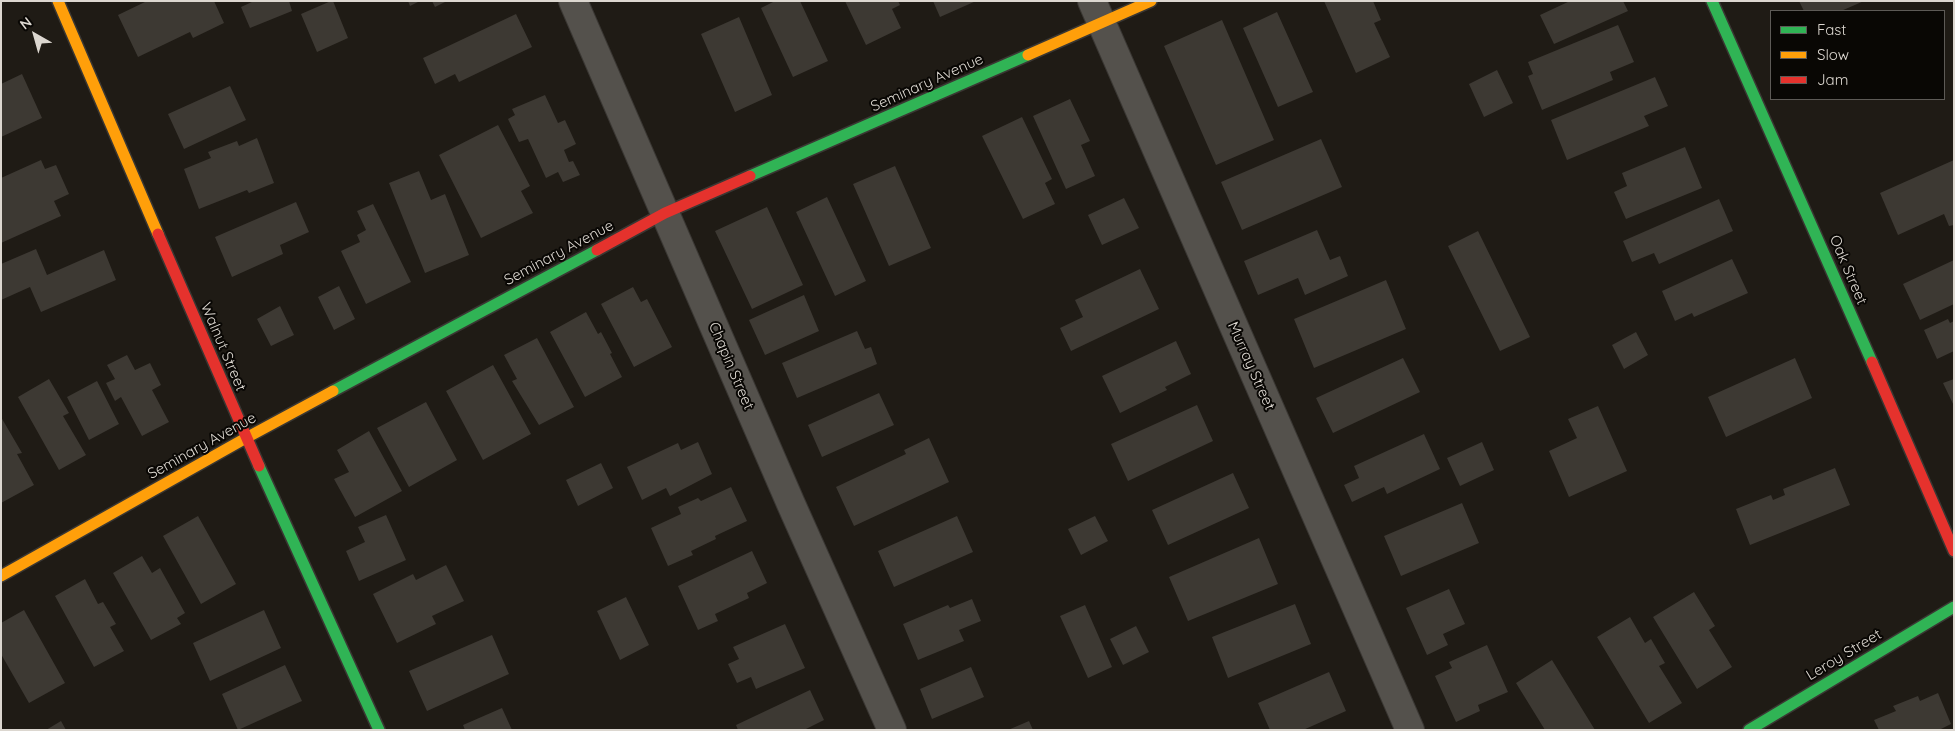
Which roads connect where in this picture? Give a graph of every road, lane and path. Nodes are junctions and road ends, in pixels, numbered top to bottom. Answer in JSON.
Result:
{"nodes":[{"id":1,"x":58,"y":1,"type":"edge"},
{"id":2,"x":573,"y":1,"type":"edge"},
{"id":3,"x":1152,"y":1,"type":"edge"},
{"id":4,"x":1712,"y":1,"type":"edge"},
{"id":5,"x":1097,"y":12,"type":"edge"},
{"id":6,"x":665,"y":213,"type":"junction"},
{"id":7,"x":246,"y":438,"type":"junction"},
{"id":8,"x":1954,"y":551,"type":"edge"},
{"id":9,"x":1,"y":576,"type":"edge"},
{"id":10,"x":1954,"y":607,"type":"edge"},
{"id":11,"x":380,"y":730,"type":"edge"},
{"id":12,"x":892,"y":730,"type":"edge"},
{"id":13,"x":1410,"y":730,"type":"edge"},
{"id":14,"x":1749,"y":730,"type":"edge"}],
"edges":[{"from":1,"to":7,"type":"street","name":"Walnut Street"},
{"from":2,"to":6,"type":"street","name":"Chapin Street"},
{"from":3,"to":5,"type":"street","name":"Seminary Avenue"},
{"from":4,"to":8,"type":"street","name":"Oak Street"},
{"from":5,"to":6,"type":"street","name":"Seminary Avenue"},
{"from":5,"to":13,"type":"street","name":"Murray Street"},
{"from":6,"to":7,"type":"street","name":"Seminary Avenue"},
{"from":6,"to":12,"type":"street","name":"Chapin Street"},
{"from":7,"to":9,"type":"street","name":"Seminary Avenue"},
{"from":7,"to":11,"type":"street","name":"Walnut Street"},
{"from":10,"to":14,"type":"street","name":"Leroy Street"}]}
